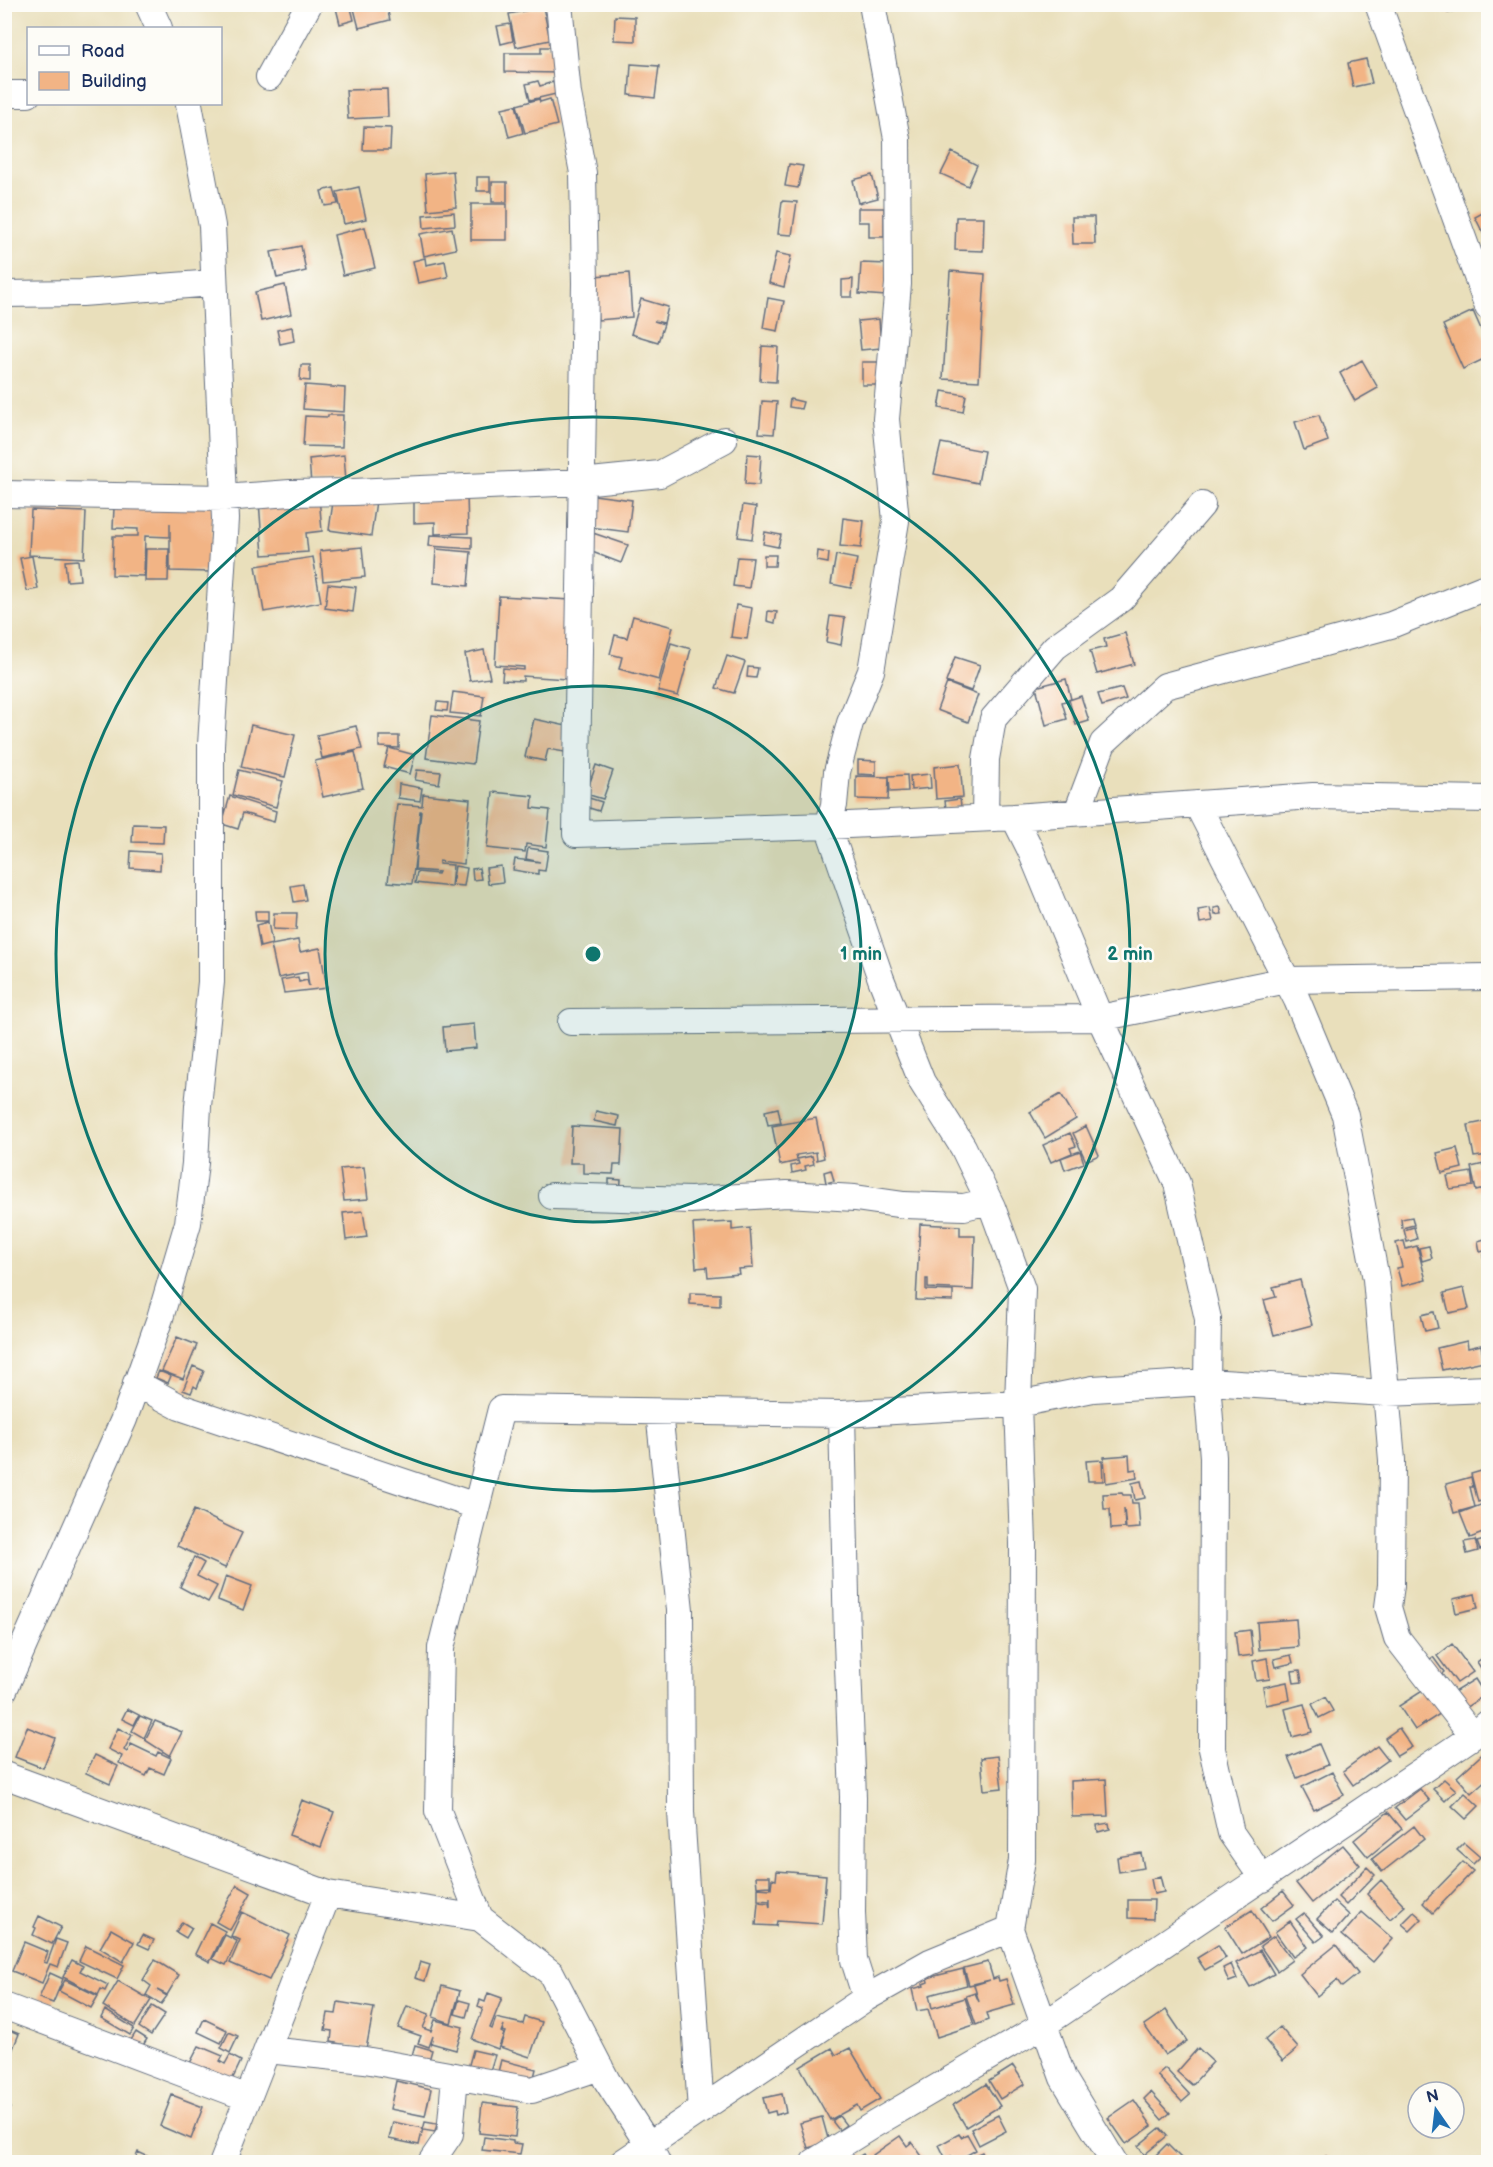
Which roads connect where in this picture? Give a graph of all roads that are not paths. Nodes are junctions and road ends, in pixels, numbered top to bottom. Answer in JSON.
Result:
{"nodes":[{"id":1,"x":148,"y":4,"type":"edge"},
{"id":2,"x":309,"y":4,"type":"edge"},
{"id":3,"x":559,"y":4,"type":"edge"},
{"id":4,"x":872,"y":4,"type":"edge"},
{"id":5,"x":1378,"y":4,"type":"edge"},
{"id":6,"x":159,"y":27,"type":"edge"},
{"id":7,"x":269,"y":77,"type":"dead end"},
{"id":8,"x":4,"y":94,"type":"edge"},
{"id":9,"x":27,"y":94,"type":"edge"},
{"id":10,"x":189,"y":105,"type":"edge"},
{"id":11,"x":214,"y":283,"type":"junction"},
{"id":12,"x":4,"y":294,"type":"edge"},
{"id":13,"x":1488,"y":307,"type":"edge"},
{"id":14,"x":724,"y":440,"type":"dead end"},
{"id":15,"x":581,"y":482,"type":"junction"},
{"id":16,"x":4,"y":494,"type":"edge"},
{"id":17,"x":224,"y":498,"type":"junction"},
{"id":18,"x":1202,"y":505,"type":"dead end"},
{"id":19,"x":1488,"y":585,"type":"edge"},
{"id":20,"x":1488,"y":799,"type":"edge"},
{"id":21,"x":1197,"y":804,"type":"junction"},
{"id":22,"x":1077,"y":812,"type":"junction"},
{"id":23,"x":1014,"y":817,"type":"junction"},
{"id":24,"x":985,"y":818,"type":"junction"},
{"id":25,"x":828,"y":826,"type":"junction"},
{"id":26,"x":1488,"y":977,"type":"edge"},
{"id":27,"x":1287,"y":980,"type":"junction"},
{"id":28,"x":897,"y":1018,"type":"junction"},
{"id":29,"x":1100,"y":1018,"type":"junction"},
{"id":30,"x":571,"y":1022,"type":"dead end"},
{"id":31,"x":552,"y":1196,"type":"dead end"},
{"id":32,"x":989,"y":1201,"type":"junction"},
{"id":33,"x":1207,"y":1382,"type":"junction"},
{"id":34,"x":136,"y":1383,"type":"junction"},
{"id":35,"x":1488,"y":1389,"type":"edge"},
{"id":36,"x":1386,"y":1394,"type":"junction"},
{"id":37,"x":1018,"y":1404,"type":"junction"},
{"id":38,"x":659,"y":1412,"type":"junction"},
{"id":39,"x":842,"y":1414,"type":"junction"},
{"id":40,"x":476,"y":1506,"type":"junction"},
{"id":41,"x":4,"y":1690,"type":"edge"},
{"id":42,"x":1481,"y":1730,"type":"edge"},
{"id":43,"x":4,"y":1774,"type":"edge"},
{"id":44,"x":1263,"y":1879,"type":"junction"},
{"id":45,"x":328,"y":1894,"type":"junction"},
{"id":46,"x":480,"y":1918,"type":"junction"},
{"id":47,"x":1010,"y":1929,"type":"junction"},
{"id":48,"x":866,"y":1998,"type":"junction"},
{"id":49,"x":4,"y":2006,"type":"edge"},
{"id":50,"x":1045,"y":2024,"type":"junction"},
{"id":51,"x":267,"y":2050,"type":"junction"},
{"id":52,"x":600,"y":2067,"type":"junction"},
{"id":53,"x":455,"y":2076,"type":"junction"},
{"id":54,"x":248,"y":2098,"type":"junction"},
{"id":55,"x":700,"y":2111,"type":"junction"},
{"id":56,"x":652,"y":2153,"type":"edge"},
{"id":57,"x":223,"y":2163,"type":"edge"},
{"id":58,"x":430,"y":2163,"type":"edge"},
{"id":59,"x":622,"y":2163,"type":"edge"},
{"id":60,"x":814,"y":2163,"type":"edge"},
{"id":61,"x":1114,"y":2163,"type":"edge"}],
"edges":[{"from":1,"to":6,"type":"street"},
{"from":2,"to":7,"type":"street"},
{"from":3,"to":15,"type":"street"},
{"from":4,"to":25,"type":"street"},
{"from":5,"to":13,"type":"street"},
{"from":8,"to":9,"type":"street"},
{"from":10,"to":11,"type":"street"},
{"from":11,"to":12,"type":"street"},
{"from":11,"to":17,"type":"street"},
{"from":14,"to":15,"type":"street"},
{"from":15,"to":17,"type":"street"},
{"from":15,"to":25,"type":"street"},
{"from":16,"to":17,"type":"street"},
{"from":17,"to":34,"type":"street"},
{"from":18,"to":24,"type":"street"},
{"from":19,"to":22,"type":"street"},
{"from":20,"to":21,"type":"street"},
{"from":21,"to":22,"type":"street"},
{"from":21,"to":27,"type":"street"},
{"from":22,"to":23,"type":"street"},
{"from":23,"to":24,"type":"street"},
{"from":23,"to":29,"type":"street"},
{"from":24,"to":25,"type":"street"},
{"from":25,"to":28,"type":"street"},
{"from":26,"to":27,"type":"street"},
{"from":27,"to":29,"type":"street"},
{"from":27,"to":36,"type":"street"},
{"from":28,"to":29,"type":"street"},
{"from":28,"to":30,"type":"street"},
{"from":28,"to":32,"type":"street"},
{"from":29,"to":33,"type":"street"},
{"from":31,"to":32,"type":"street"},
{"from":32,"to":37,"type":"street"},
{"from":33,"to":36,"type":"street"},
{"from":33,"to":37,"type":"street"},
{"from":33,"to":44,"type":"street"},
{"from":34,"to":40,"type":"street"},
{"from":34,"to":41,"type":"street"},
{"from":35,"to":36,"type":"street"},
{"from":36,"to":42,"type":"street"},
{"from":37,"to":39,"type":"street"},
{"from":37,"to":47,"type":"street"},
{"from":38,"to":39,"type":"street"},
{"from":38,"to":40,"type":"street"},
{"from":38,"to":55,"type":"street"},
{"from":39,"to":48,"type":"street"},
{"from":40,"to":46,"type":"street"},
{"from":42,"to":44,"type":"street"},
{"from":43,"to":45,"type":"street"},
{"from":44,"to":50,"type":"street"},
{"from":45,"to":46,"type":"street"},
{"from":45,"to":51,"type":"street"},
{"from":46,"to":52,"type":"street"},
{"from":47,"to":48,"type":"street"},
{"from":47,"to":50,"type":"street"},
{"from":48,"to":55,"type":"street"},
{"from":49,"to":54,"type":"street"},
{"from":50,"to":60,"type":"street"},
{"from":50,"to":61,"type":"street"},
{"from":51,"to":53,"type":"street"},
{"from":51,"to":54,"type":"street"},
{"from":52,"to":53,"type":"street"},
{"from":52,"to":56,"type":"street"},
{"from":53,"to":58,"type":"street"},
{"from":54,"to":57,"type":"street"},
{"from":55,"to":56,"type":"street"},
{"from":56,"to":59,"type":"street"}]}
